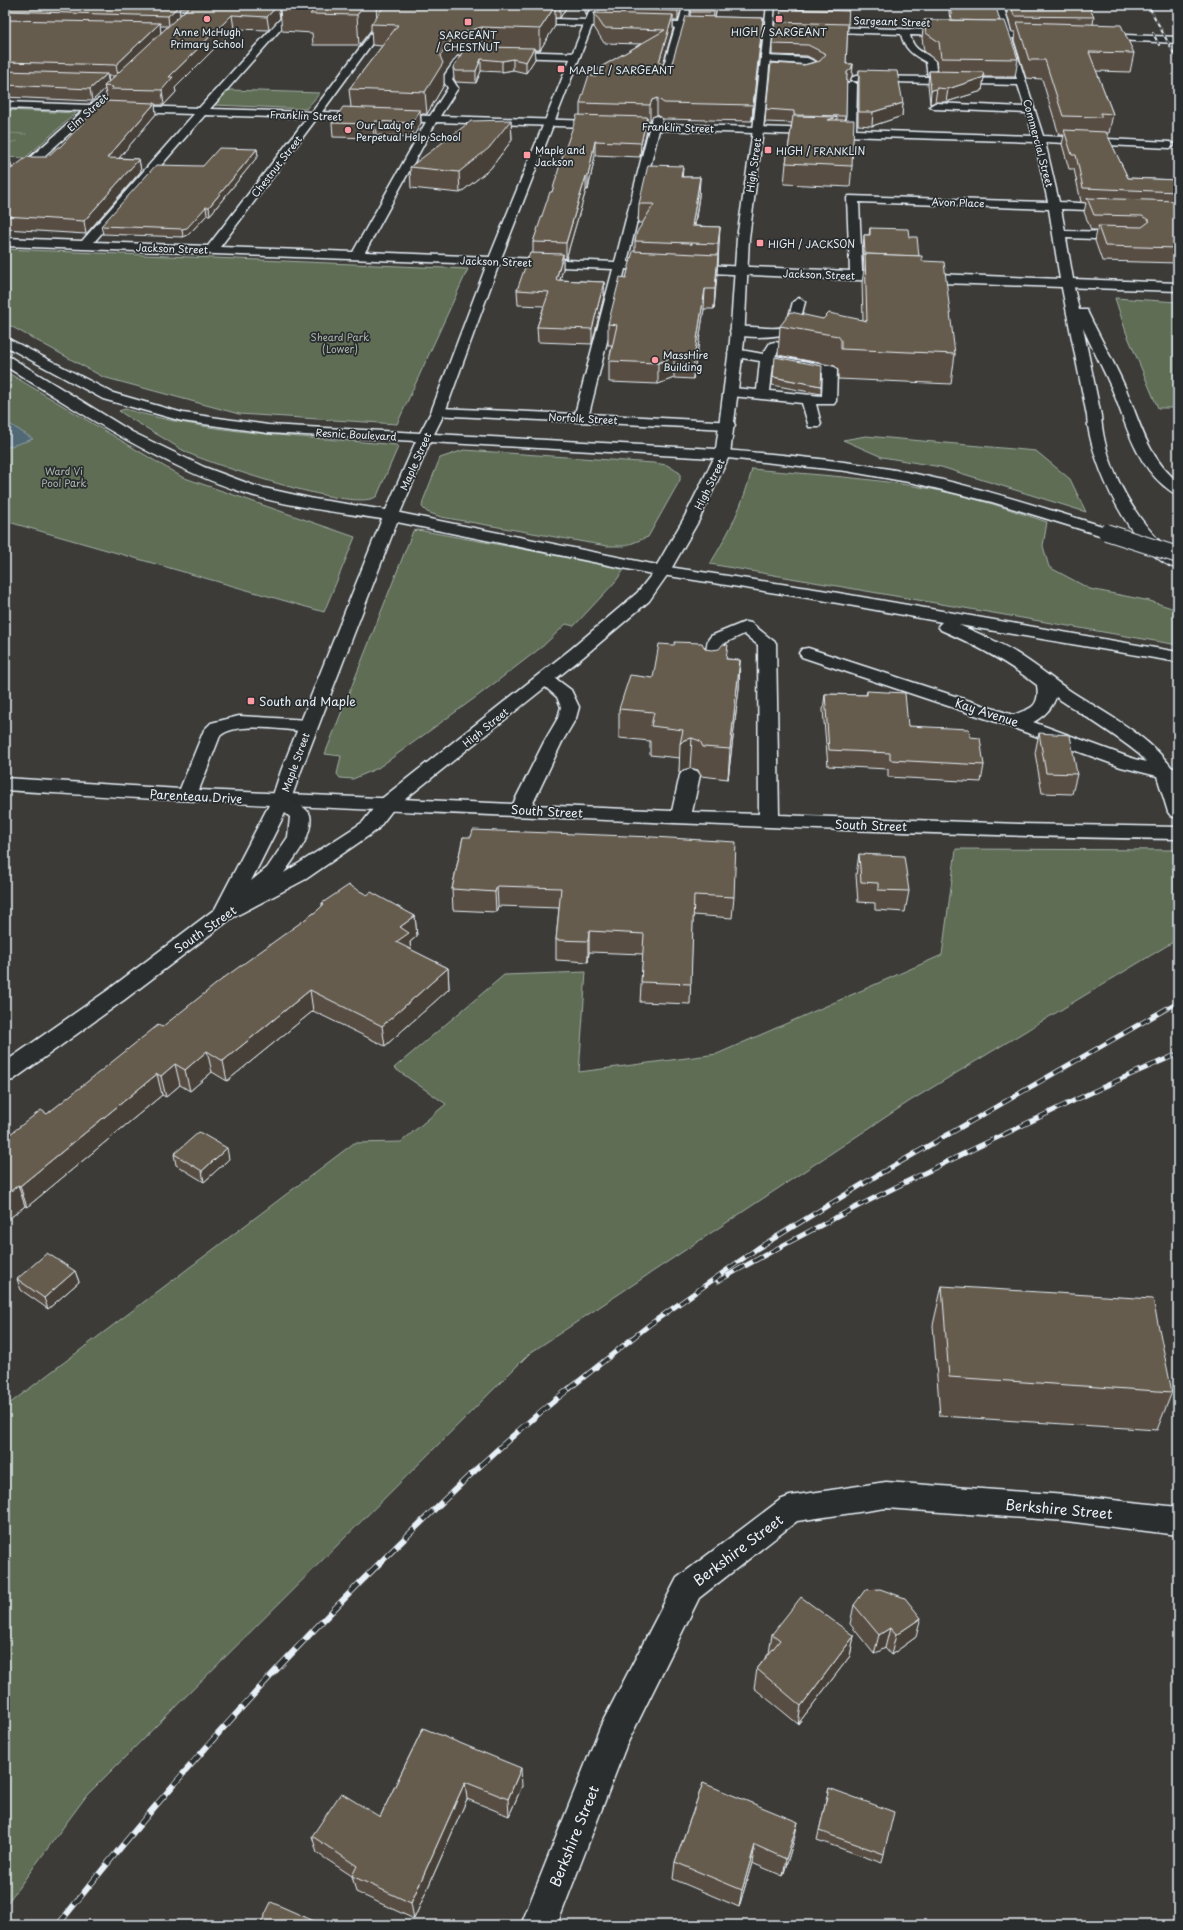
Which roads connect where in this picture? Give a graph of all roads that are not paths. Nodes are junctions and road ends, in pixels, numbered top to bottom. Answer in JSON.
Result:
{"nodes":[{"id":1,"x":298,"y":5,"type":"edge"},
{"id":2,"x":396,"y":5,"type":"edge"},
{"id":3,"x":596,"y":5,"type":"edge"},
{"id":4,"x":687,"y":5,"type":"edge"},
{"id":5,"x":771,"y":5,"type":"edge"},
{"id":6,"x":999,"y":5,"type":"edge"},
{"id":7,"x":275,"y":14,"type":"edge"},
{"id":8,"x":290,"y":15,"type":"junction"},
{"id":9,"x":305,"y":15,"type":"dead end"},
{"id":10,"x":382,"y":17,"type":"junction"},
{"id":11,"x":398,"y":18,"type":"edge"},
{"id":12,"x":513,"y":21,"type":"edge"},
{"id":13,"x":588,"y":23,"type":"junction"},
{"id":14,"x":681,"y":26,"type":"junction"},
{"id":15,"x":769,"y":28,"type":"junction"},
{"id":16,"x":905,"y":32,"type":"junction"},
{"id":17,"x":1006,"y":35,"type":"junction"},
{"id":18,"x":1052,"y":36,"type":"edge"},
{"id":19,"x":1090,"y":37,"type":"edge"},
{"id":20,"x":1178,"y":40,"type":"edge"},
{"id":21,"x":575,"y":56,"type":"junction"},
{"id":22,"x":767,"y":66,"type":"junction"},
{"id":23,"x":786,"y":71,"type":"edge"},
{"id":24,"x":666,"y":78,"type":"edge"},
{"id":25,"x":932,"y":80,"type":"junction"},
{"id":26,"x":1022,"y":82,"type":"junction"},
{"id":27,"x":107,"y":95,"type":"edge"},
{"id":28,"x":5,"y":105,"type":"edge"},
{"id":29,"x":935,"y":106,"type":"edge"},
{"id":30,"x":94,"y":107,"type":"junction"},
{"id":31,"x":1031,"y":110,"type":"junction"},
{"id":32,"x":203,"y":112,"type":"junction"},
{"id":33,"x":314,"y":116,"type":"junction"},
{"id":34,"x":433,"y":119,"type":"junction"},
{"id":35,"x":549,"y":123,"type":"junction"},
{"id":36,"x":656,"y":123,"type":"junction"},
{"id":37,"x":758,"y":130,"type":"junction"},
{"id":38,"x":851,"y":133,"type":"junction"},
{"id":39,"x":1038,"y":139,"type":"junction"},
{"id":40,"x":1170,"y":145,"type":"dead end"},
{"id":41,"x":11,"y":161,"type":"dead end"},
{"id":42,"x":31,"y":162,"type":"junction"},
{"id":43,"x":5,"y":181,"type":"edge"},
{"id":44,"x":1054,"y":205,"type":"junction"},
{"id":45,"x":1124,"y":209,"type":"edge"},
{"id":46,"x":1057,"y":220,"type":"junction"},
{"id":47,"x":1072,"y":221,"type":"dead end"},
{"id":48,"x":1060,"y":234,"type":"junction"},
{"id":49,"x":1139,"y":237,"type":"edge"},
{"id":50,"x":5,"y":242,"type":"edge"},
{"id":51,"x":85,"y":244,"type":"junction"},
{"id":52,"x":212,"y":249,"type":"junction"},
{"id":53,"x":357,"y":256,"type":"junction"},
{"id":54,"x":494,"y":261,"type":"junction"},
{"id":55,"x":620,"y":266,"type":"junction"},
{"id":56,"x":741,"y":271,"type":"junction"},
{"id":57,"x":856,"y":276,"type":"junction"},
{"id":58,"x":1067,"y":283,"type":"junction"},
{"id":59,"x":1178,"y":288,"type":"edge"},
{"id":60,"x":799,"y":302,"type":"dead end"},
{"id":61,"x":737,"y":331,"type":"junction"},
{"id":62,"x":5,"y":341,"type":"edge"},
{"id":63,"x":778,"y":342,"type":"dead end"},
{"id":64,"x":735,"y":354,"type":"junction"},
{"id":65,"x":767,"y":359,"type":"junction"},
{"id":66,"x":5,"y":360,"type":"edge"},
{"id":67,"x":732,"y":392,"type":"junction"},
{"id":68,"x":763,"y":396,"type":"junction"},
{"id":69,"x":808,"y":400,"type":"junction"},
{"id":70,"x":438,"y":412,"type":"junction"},
{"id":71,"x":582,"y":418,"type":"junction"},
{"id":72,"x":814,"y":424,"type":"dead end"},
{"id":73,"x":728,"y":425,"type":"junction"},
{"id":74,"x":425,"y":438,"type":"junction"},
{"id":75,"x":724,"y":454,"type":"junction"},
{"id":76,"x":1178,"y":490,"type":"edge"},
{"id":77,"x":391,"y":516,"type":"junction"},
{"id":78,"x":1178,"y":555,"type":"edge"},
{"id":79,"x":1178,"y":564,"type":"edge"},
{"id":80,"x":662,"y":571,"type":"junction"},
{"id":81,"x":919,"y":613,"type":"junction"},
{"id":82,"x":808,"y":653,"type":"dead end"},
{"id":83,"x":1178,"y":657,"type":"edge"},
{"id":84,"x":711,"y":672,"type":"edge"},
{"id":85,"x":545,"y":678,"type":"junction"},
{"id":86,"x":1046,"y":683,"type":"junction"},
{"id":87,"x":1015,"y":722,"type":"junction"},
{"id":88,"x":308,"y":726,"type":"junction"},
{"id":89,"x":1174,"y":769,"type":"edge"},
{"id":90,"x":690,"y":776,"type":"dead end"},
{"id":91,"x":5,"y":784,"type":"edge"},
{"id":92,"x":187,"y":795,"type":"junction"},
{"id":93,"x":281,"y":801,"type":"junction"},
{"id":94,"x":387,"y":804,"type":"junction"},
{"id":95,"x":520,"y":810,"type":"junction"},
{"id":96,"x":1178,"y":812,"type":"edge"},
{"id":97,"x":681,"y":817,"type":"junction"},
{"id":98,"x":769,"y":821,"type":"junction"},
{"id":99,"x":1178,"y":832,"type":"edge"},
{"id":100,"x":224,"y":913,"type":"junction"},
{"id":101,"x":5,"y":1074,"type":"edge"},
{"id":102,"x":1178,"y":1521,"type":"edge"},
{"id":103,"x":538,"y":1925,"type":"edge"}],
"edges":[{"from":1,"to":8,"type":"main road"},
{"from":2,"to":10,"type":"main road","name":"Chestnut Street"},
{"from":3,"to":13,"type":"main road","name":"Maple Street"},
{"from":4,"to":14,"type":"main road"},
{"from":5,"to":15,"type":"main road","name":"High Street"},
{"from":6,"to":17,"type":"main road","name":"Commercial Street"},
{"from":7,"to":8,"type":"main road"},
{"from":8,"to":9,"type":"main road"},
{"from":8,"to":32,"type":"main road"},
{"from":10,"to":11,"type":"main road"},
{"from":10,"to":33,"type":"main road","name":"Chestnut Street"},
{"from":12,"to":13,"type":"main road","name":"Sargeant Street"},
{"from":13,"to":14,"type":"main road","name":"Sargeant Street"},
{"from":13,"to":21,"type":"main road","name":"Maple Street"},
{"from":14,"to":15,"type":"main road","name":"Sargeant Street"},
{"from":14,"to":24,"type":"main road"},
{"from":15,"to":16,"type":"main road","name":"Sargeant Street"},
{"from":15,"to":22,"type":"main road","name":"High Street"},
{"from":16,"to":17,"type":"main road","name":"Sargeant Street"},
{"from":16,"to":25,"type":"main road"},
{"from":17,"to":18,"type":"main road","name":"Sargeant Street"},
{"from":17,"to":26,"type":"main road","name":"Commercial Street"},
{"from":19,"to":20,"type":"main road"},
{"from":21,"to":34,"type":"main road"},
{"from":21,"to":35,"type":"main road","name":"Maple Street"},
{"from":22,"to":23,"type":"main road"},
{"from":22,"to":37,"type":"main road","name":"High Street"},
{"from":25,"to":26,"type":"main road"},
{"from":25,"to":38,"type":"main road"},
{"from":26,"to":31,"type":"main road","name":"Commercial Street"},
{"from":27,"to":30,"type":"main road","name":"Elm Street"},
{"from":28,"to":30,"type":"main road","name":"Franklin Street"},
{"from":29,"to":31,"type":"main road"},
{"from":30,"to":32,"type":"main road","name":"Franklin Street"},
{"from":30,"to":42,"type":"main road","name":"Elm Street"},
{"from":31,"to":39,"type":"main road","name":"Commercial Street"},
{"from":32,"to":33,"type":"main road","name":"Franklin Street"},
{"from":32,"to":51,"type":"main road"},
{"from":33,"to":34,"type":"main road","name":"Franklin Street"},
{"from":33,"to":52,"type":"main road","name":"Chestnut Street"},
{"from":34,"to":35,"type":"main road","name":"Franklin Street"},
{"from":34,"to":53,"type":"main road"},
{"from":35,"to":36,"type":"main road","name":"Franklin Street"},
{"from":35,"to":54,"type":"main road","name":"Maple Street"},
{"from":36,"to":37,"type":"main road","name":"Franklin Street"},
{"from":36,"to":55,"type":"main road"},
{"from":37,"to":38,"type":"main road","name":"Franklin Street"},
{"from":37,"to":56,"type":"main road","name":"High Street"},
{"from":38,"to":39,"type":"main road","name":"Franklin Street"},
{"from":39,"to":40,"type":"main road","name":"Franklin Street"},
{"from":39,"to":44,"type":"main road","name":"Commercial Street"},
{"from":41,"to":42,"type":"main road"},
{"from":42,"to":43,"type":"main road","name":"Elm Street"},
{"from":44,"to":45,"type":"main road","name":"Avon Place"},
{"from":44,"to":46,"type":"main road","name":"Commercial Street"},
{"from":44,"to":57,"type":"main road","name":"Avon Place"},
{"from":46,"to":47,"type":"main road"},
{"from":46,"to":48,"type":"main road","name":"Commercial Street"},
{"from":48,"to":49,"type":"main road"},
{"from":48,"to":58,"type":"main road","name":"Commercial Street"},
{"from":50,"to":51,"type":"main road","name":"Jackson Street"},
{"from":51,"to":52,"type":"main road","name":"Jackson Street"},
{"from":52,"to":53,"type":"main road","name":"Jackson Street"},
{"from":53,"to":54,"type":"main road","name":"Jackson Street"},
{"from":54,"to":55,"type":"main road","name":"Jackson Street"},
{"from":54,"to":70,"type":"main road","name":"Maple Street"},
{"from":55,"to":56,"type":"main road","name":"Jackson Street"},
{"from":55,"to":71,"type":"main road"},
{"from":56,"to":57,"type":"main road","name":"Jackson Street"},
{"from":56,"to":61,"type":"main road","name":"High Street"},
{"from":57,"to":58,"type":"main road","name":"Jackson Street"},
{"from":58,"to":59,"type":"main road","name":"Jackson Street"},
{"from":58,"to":76,"type":"main road"},
{"from":58,"to":79,"type":"main road"},
{"from":60,"to":61,"type":"main road"},
{"from":61,"to":64,"type":"main road","name":"High Street"},
{"from":62,"to":74,"type":"main road","name":"Resnic Boulevard"},
{"from":63,"to":65,"type":"main road"},
{"from":64,"to":65,"type":"main road"},
{"from":64,"to":67,"type":"main road","name":"High Street"},
{"from":65,"to":68,"type":"main road"},
{"from":65,"to":69,"type":"main road"},
{"from":66,"to":77,"type":"main road"},
{"from":67,"to":68,"type":"main road"},
{"from":67,"to":73,"type":"main road","name":"High Street"},
{"from":68,"to":69,"type":"main road"},
{"from":69,"to":72,"type":"main road"},
{"from":70,"to":71,"type":"main road","name":"Norfolk Street"},
{"from":70,"to":74,"type":"main road","name":"Maple Street"},
{"from":71,"to":73,"type":"main road","name":"Norfolk Street"},
{"from":73,"to":75,"type":"main road","name":"High Street"},
{"from":74,"to":75,"type":"main road","name":"Resnic Boulevard"},
{"from":74,"to":77,"type":"main road","name":"Maple Street"},
{"from":75,"to":78,"type":"main road","name":"Resnic Boulevard","bridge":true},
{"from":75,"to":80,"type":"main road","name":"High Street"},
{"from":77,"to":80,"type":"main road"},
{"from":77,"to":88,"type":"main road","name":"Maple Street"},
{"from":80,"to":81,"type":"main road"},
{"from":80,"to":85,"type":"main road","name":"High Street"},
{"from":81,"to":83,"type":"main road"},
{"from":81,"to":86,"type":"main road"},
{"from":82,"to":87,"type":"main road","name":"Kay Avenue"},
{"from":84,"to":98,"type":"main road"},
{"from":85,"to":94,"type":"main road","name":"High Street"},
{"from":85,"to":95,"type":"main road"},
{"from":86,"to":87,"type":"main road"},
{"from":86,"to":89,"type":"main road"},
{"from":87,"to":89,"type":"main road","name":"Kay Avenue"},
{"from":88,"to":92,"type":"main road"},
{"from":88,"to":93,"type":"main road","name":"Maple Street"},
{"from":89,"to":96,"type":"main road"},
{"from":90,"to":97,"type":"main road"},
{"from":91,"to":92,"type":"main road","name":"Parenteau Drive"},
{"from":92,"to":93,"type":"main road","name":"Parenteau Drive"},
{"from":93,"to":94,"type":"main road","name":"Parenteau Drive"},
{"from":93,"to":100,"type":"main road","name":"Maple Street"},
{"from":93,"to":100,"type":"main road"},
{"from":94,"to":95,"type":"main road","name":"South Street"},
{"from":94,"to":100,"type":"main road","name":"South Street"},
{"from":95,"to":97,"type":"main road","name":"South Street"},
{"from":97,"to":98,"type":"main road","name":"South Street"},
{"from":98,"to":99,"type":"main road","name":"South Street"},
{"from":100,"to":101,"type":"main road","name":"South Street"},
{"from":102,"to":103,"type":"main road","name":"Berkshire Street"}]}
